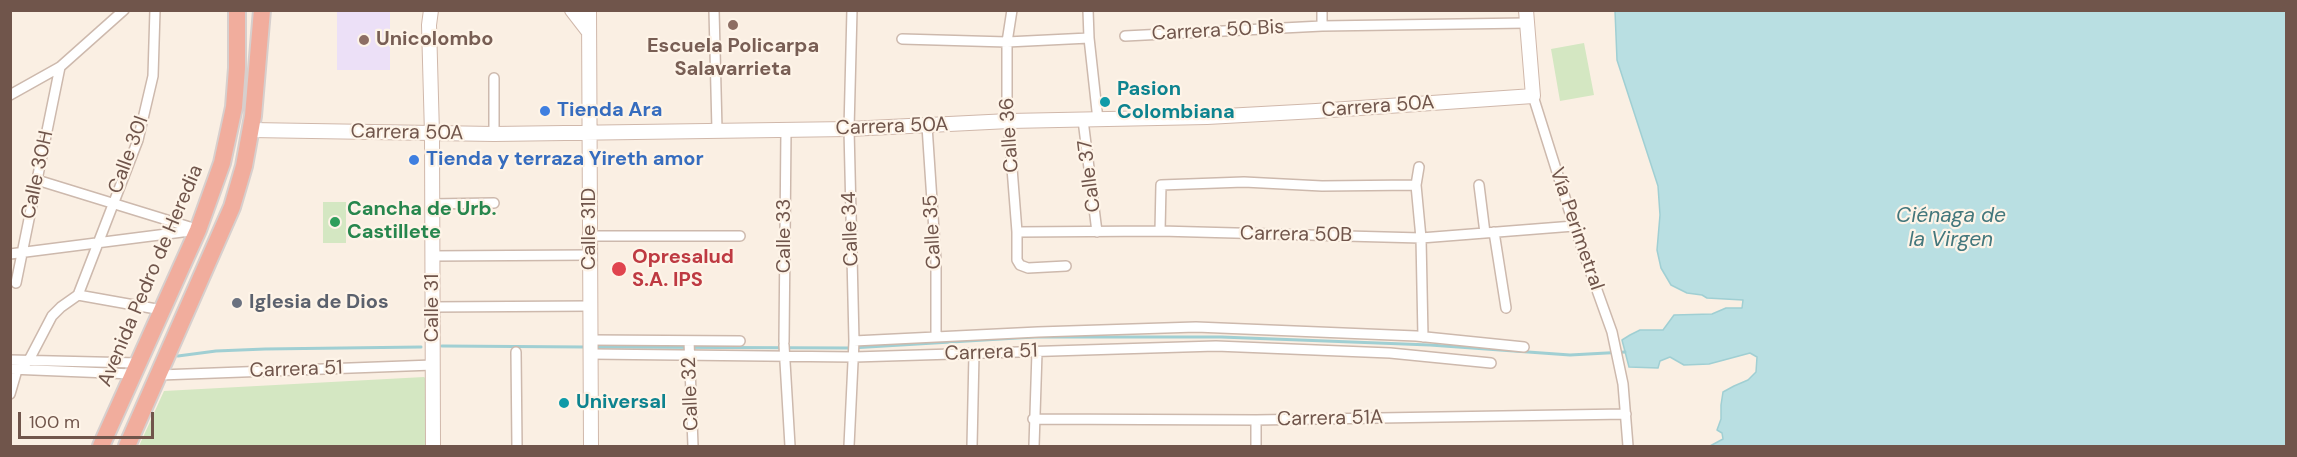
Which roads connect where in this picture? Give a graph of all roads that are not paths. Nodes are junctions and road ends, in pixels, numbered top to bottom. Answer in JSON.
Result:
{"nodes":[{"id":1,"x":124,"y":10,"type":"edge"},
{"id":2,"x":155,"y":10,"type":"edge"},
{"id":3,"x":237,"y":10,"type":"edge"},
{"id":4,"x":262,"y":10,"type":"edge"},
{"id":5,"x":424,"y":10,"type":"edge"},
{"id":6,"x":572,"y":10,"type":"edge"},
{"id":7,"x":588,"y":10,"type":"edge"},
{"id":8,"x":714,"y":10,"type":"edge"},
{"id":9,"x":852,"y":10,"type":"edge"},
{"id":10,"x":1011,"y":10,"type":"edge"},
{"id":11,"x":1088,"y":10,"type":"edge"},
{"id":12,"x":1322,"y":10,"type":"edge"},
{"id":13,"x":1526,"y":17,"type":"edge"},
{"id":14,"x":430,"y":18,"type":"edge"},
{"id":15,"x":1322,"y":26,"type":"junction"},
{"id":16,"x":589,"y":32,"type":"junction"},
{"id":17,"x":1125,"y":36,"type":"dead end"},
{"id":18,"x":1089,"y":38,"type":"junction"},
{"id":19,"x":902,"y":39,"type":"dead end"},
{"id":20,"x":1007,"y":42,"type":"junction"},
{"id":21,"x":60,"y":67,"type":"junction"},
{"id":22,"x":494,"y":78,"type":"dead end"},
{"id":23,"x":10,"y":95,"type":"edge"},
{"id":24,"x":1533,"y":96,"type":"junction"},
{"id":25,"x":1090,"y":120,"type":"junction"},
{"id":26,"x":1009,"y":121,"type":"junction"},
{"id":27,"x":927,"y":126,"type":"junction"},
{"id":28,"x":849,"y":129,"type":"junction"},
{"id":29,"x":251,"y":130,"type":"junction"},
{"id":30,"x":717,"y":130,"type":"junction"},
{"id":31,"x":786,"y":130,"type":"junction"},
{"id":32,"x":589,"y":133,"type":"junction"},
{"id":33,"x":432,"y":134,"type":"junction"},
{"id":34,"x":494,"y":134,"type":"junction"},
{"id":35,"x":1419,"y":167,"type":"dead end"},
{"id":36,"x":37,"y":180,"type":"junction"},
{"id":37,"x":1416,"y":185,"type":"junction"},
{"id":38,"x":1479,"y":186,"type":"dead end"},
{"id":39,"x":112,"y":203,"type":"junction"},
{"id":40,"x":494,"y":203,"type":"dead end"},
{"id":41,"x":432,"y":204,"type":"junction"},
{"id":42,"x":1574,"y":226,"type":"junction"},
{"id":43,"x":198,"y":230,"type":"junction"},
{"id":44,"x":1160,"y":231,"type":"junction"},
{"id":45,"x":1017,"y":232,"type":"junction"},
{"id":46,"x":1096,"y":232,"type":"junction"},
{"id":47,"x":1490,"y":233,"type":"junction"},
{"id":48,"x":590,"y":236,"type":"junction"},
{"id":49,"x":740,"y":236,"type":"dead end"},
{"id":50,"x":1421,"y":238,"type":"junction"},
{"id":51,"x":98,"y":242,"type":"junction"},
{"id":52,"x":22,"y":253,"type":"junction"},
{"id":53,"x":10,"y":254,"type":"edge"},
{"id":54,"x":590,"y":255,"type":"junction"},
{"id":55,"x":432,"y":256,"type":"junction"},
{"id":56,"x":1066,"y":266,"type":"dead end"},
{"id":57,"x":16,"y":283,"type":"dead end"},
{"id":58,"x":78,"y":295,"type":"junction"},
{"id":59,"x":590,"y":306,"type":"junction"},
{"id":60,"x":432,"y":307,"type":"junction"},
{"id":61,"x":1506,"y":308,"type":"dead end"},
{"id":62,"x":162,"y":310,"type":"junction"},
{"id":63,"x":968,"y":337,"type":"junction"},
{"id":64,"x":1423,"y":337,"type":"junction"},
{"id":65,"x":936,"y":338,"type":"junction"},
{"id":66,"x":740,"y":341,"type":"dead end"},
{"id":67,"x":591,"y":347,"type":"junction"},
{"id":68,"x":1524,"y":347,"type":"dead end"},
{"id":69,"x":689,"y":348,"type":"junction"},
{"id":70,"x":785,"y":349,"type":"junction"},
{"id":71,"x":854,"y":349,"type":"junction"},
{"id":72,"x":516,"y":352,"type":"dead end"},
{"id":73,"x":1037,"y":352,"type":"junction"},
{"id":74,"x":972,"y":353,"type":"junction"},
{"id":75,"x":10,"y":360,"type":"edge"},
{"id":76,"x":29,"y":360,"type":"junction"},
{"id":77,"x":1491,"y":363,"type":"dead end"},
{"id":78,"x":433,"y":364,"type":"junction"},
{"id":79,"x":136,"y":368,"type":"junction"},
{"id":80,"x":14,"y":369,"type":"edge"},
{"id":81,"x":160,"y":375,"type":"junction"},
{"id":82,"x":10,"y":394,"type":"edge"},
{"id":83,"x":1626,"y":414,"type":"junction"},
{"id":84,"x":1033,"y":419,"type":"junction"},
{"id":85,"x":1256,"y":420,"type":"junction"},
{"id":86,"x":101,"y":447,"type":"edge"},
{"id":87,"x":127,"y":447,"type":"edge"},
{"id":88,"x":433,"y":447,"type":"edge"},
{"id":89,"x":517,"y":447,"type":"edge"},
{"id":90,"x":591,"y":447,"type":"edge"},
{"id":91,"x":693,"y":447,"type":"edge"},
{"id":92,"x":790,"y":447,"type":"edge"},
{"id":93,"x":849,"y":447,"type":"edge"},
{"id":94,"x":972,"y":447,"type":"edge"},
{"id":95,"x":1034,"y":447,"type":"edge"},
{"id":96,"x":1256,"y":447,"type":"edge"},
{"id":97,"x":1628,"y":447,"type":"edge"}],
"edges":[{"from":1,"to":21,"type":"street"},
{"from":2,"to":39,"type":"street","name":"Calle 30I"},
{"from":3,"to":43,"type":"highway","name":"Avenida Pedro de Heredia"},
{"from":4,"to":29,"type":"highway"},
{"from":5,"to":14,"type":"street","name":"Calle 31"},
{"from":6,"to":16,"type":"street"},
{"from":7,"to":16,"type":"street","name":"Calle 31D"},
{"from":8,"to":30,"type":"street"},
{"from":9,"to":28,"type":"street","name":"Calle 34"},
{"from":10,"to":20,"type":"street","name":"Calle 36"},
{"from":11,"to":18,"type":"street","name":"Calle 37"},
{"from":12,"to":15,"type":"street"},
{"from":13,"to":15,"type":"street","name":"Carrera 50 Bis"},
{"from":13,"to":24,"type":"street","name":"Vía Perimetral"},
{"from":14,"to":33,"type":"street","name":"Calle 31"},
{"from":15,"to":17,"type":"street","name":"Carrera 50 Bis"},
{"from":16,"to":32,"type":"street","name":"Calle 31D"},
{"from":18,"to":20,"type":"street"},
{"from":18,"to":25,"type":"street","name":"Calle 37"},
{"from":19,"to":20,"type":"street"},
{"from":20,"to":26,"type":"street","name":"Calle 36"},
{"from":21,"to":23,"type":"street"},
{"from":21,"to":36,"type":"street","name":"Calle 30H"},
{"from":22,"to":34,"type":"street"},
{"from":24,"to":25,"type":"street","name":"Carrera 50A"},
{"from":24,"to":42,"type":"street","name":"Vía Perimetral"},
{"from":25,"to":26,"type":"street","name":"Carrera 50A"},
{"from":25,"to":46,"type":"street","name":"Calle 37"},
{"from":26,"to":27,"type":"street","name":"Carrera 50A"},
{"from":26,"to":45,"type":"street","name":"Calle 36"},
{"from":27,"to":28,"type":"street","name":"Carrera 50A"},
{"from":27,"to":65,"type":"street","name":"Calle 35"},
{"from":28,"to":31,"type":"street","name":"Carrera 50A"},
{"from":28,"to":71,"type":"street","name":"Calle 34"},
{"from":29,"to":33,"type":"street","name":"Carrera 50A"},
{"from":29,"to":81,"type":"highway"},
{"from":30,"to":31,"type":"street","name":"Carrera 50A"},
{"from":30,"to":32,"type":"street","name":"Carrera 50A"},
{"from":31,"to":70,"type":"street","name":"Calle 33"},
{"from":32,"to":34,"type":"street","name":"Carrera 50A"},
{"from":32,"to":48,"type":"street","name":"Calle 31D"},
{"from":33,"to":34,"type":"street","name":"Carrera 50A"},
{"from":33,"to":41,"type":"street","name":"Calle 31"},
{"from":35,"to":37,"type":"street"},
{"from":36,"to":39,"type":"street"},
{"from":36,"to":52,"type":"street","name":"Calle 30H"},
{"from":37,"to":44,"type":"street"},
{"from":37,"to":50,"type":"street"},
{"from":38,"to":47,"type":"street"},
{"from":39,"to":43,"type":"street"},
{"from":39,"to":51,"type":"street","name":"Calle 30I"},
{"from":40,"to":41,"type":"street"},
{"from":41,"to":55,"type":"street","name":"Calle 31"},
{"from":42,"to":47,"type":"street","name":"Carrera 50B"},
{"from":42,"to":83,"type":"street","name":"Vía Perimetral"},
{"from":43,"to":51,"type":"street"},
{"from":43,"to":62,"type":"highway","name":"Avenida Pedro de Heredia"},
{"from":44,"to":46,"type":"street","name":"Carrera 50B"},
{"from":44,"to":50,"type":"street","name":"Carrera 50B"},
{"from":45,"to":46,"type":"street","name":"Carrera 50B"},
{"from":45,"to":56,"type":"street","name":"Calle 36"},
{"from":47,"to":50,"type":"street","name":"Carrera 50B"},
{"from":47,"to":61,"type":"street"},
{"from":48,"to":49,"type":"street"},
{"from":48,"to":54,"type":"street","name":"Calle 31D"},
{"from":50,"to":64,"type":"street"},
{"from":51,"to":52,"type":"street"},
{"from":51,"to":58,"type":"street","name":"Calle 30I"},
{"from":52,"to":53,"type":"street"},
{"from":52,"to":57,"type":"street","name":"Calle 30H"},
{"from":54,"to":55,"type":"street"},
{"from":54,"to":59,"type":"street","name":"Calle 31D"},
{"from":55,"to":60,"type":"street","name":"Calle 31"},
{"from":58,"to":62,"type":"street"},
{"from":58,"to":76,"type":"street"},
{"from":59,"to":60,"type":"street"},
{"from":59,"to":67,"type":"street","name":"Calle 31D"},
{"from":60,"to":78,"type":"street","name":"Calle 31"},
{"from":62,"to":79,"type":"highway","name":"Avenida Pedro de Heredia"},
{"from":63,"to":64,"type":"street"},
{"from":63,"to":65,"type":"street"},
{"from":63,"to":74,"type":"street"},
{"from":64,"to":68,"type":"street"},
{"from":65,"to":71,"type":"street"},
{"from":66,"to":69,"type":"street","name":"Carrera 51"},
{"from":67,"to":69,"type":"street","name":"Carrera 51"},
{"from":67,"to":69,"type":"street","name":"Carrera 51"},
{"from":67,"to":90,"type":"street","name":"Calle 31D"},
{"from":69,"to":70,"type":"street","name":"Carrera 51"},
{"from":69,"to":91,"type":"street","name":"Calle 32"},
{"from":70,"to":71,"type":"street","name":"Carrera 51"},
{"from":70,"to":92,"type":"street","name":"Calle 33"},
{"from":71,"to":74,"type":"street","name":"Carrera 51"},
{"from":71,"to":93,"type":"street","name":"Calle 34"},
{"from":72,"to":89,"type":"street"},
{"from":73,"to":74,"type":"street","name":"Carrera 51"},
{"from":73,"to":77,"type":"street","name":"Carrera 51"},
{"from":73,"to":84,"type":"street"},
{"from":74,"to":94,"type":"street"},
{"from":75,"to":76,"type":"street"},
{"from":76,"to":79,"type":"street"},
{"from":76,"to":80,"type":"street"},
{"from":78,"to":81,"type":"street","name":"Carrera 51"},
{"from":78,"to":88,"type":"street","name":"Calle 31"},
{"from":79,"to":80,"type":"street"},
{"from":79,"to":86,"type":"highway","name":"Avenida Pedro de Heredia"},
{"from":80,"to":82,"type":"street"},
{"from":81,"to":87,"type":"highway"},
{"from":83,"to":85,"type":"street","name":"Carrera 51A"},
{"from":83,"to":97,"type":"street","name":"Vía Perimetral"},
{"from":84,"to":85,"type":"street","name":"Carrera 51A"},
{"from":84,"to":95,"type":"street"},
{"from":85,"to":96,"type":"street"}]}
